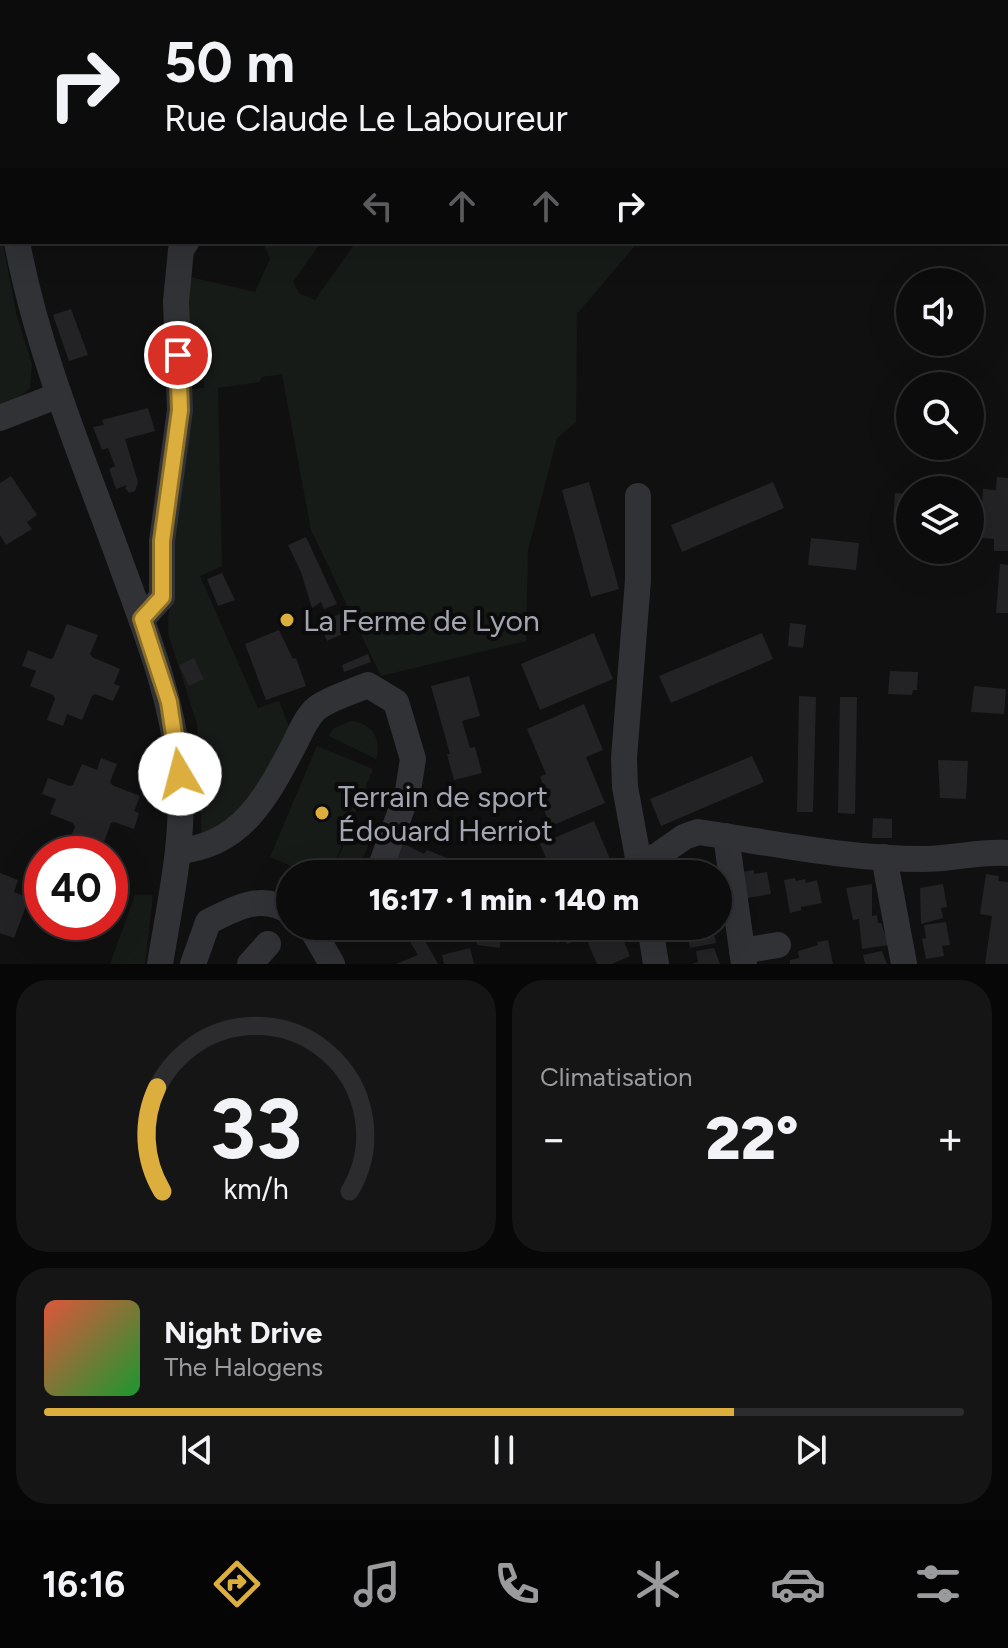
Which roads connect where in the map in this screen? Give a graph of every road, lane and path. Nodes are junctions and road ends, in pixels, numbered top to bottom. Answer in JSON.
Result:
{"nodes":[{"id":1,"x":17,"y":244,"type":"edge"},
{"id":2,"x":185,"y":244,"type":"edge"},
{"id":3,"x":59,"y":395,"type":"junction"},
{"id":4,"x":0,"y":418,"type":"edge"},
{"id":5,"x":638,"y":496,"type":"dead end"},
{"id":6,"x":142,"y":619,"type":"junction"},
{"id":7,"x":726,"y":836,"type":"junction"},
{"id":8,"x":178,"y":851,"type":"junction"},
{"id":9,"x":1008,"y":853,"type":"edge"},
{"id":10,"x":884,"y":857,"type":"junction"},
{"id":11,"x":383,"y":860,"type":"edge"},
{"id":12,"x":638,"y":860,"type":"edge"},
{"id":13,"x":651,"y":860,"type":"edge"},
{"id":14,"x":276,"y":904,"type":"edge"},
{"id":15,"x":318,"y":940,"type":"edge"},
{"id":16,"x":652,"y":940,"type":"edge"},
{"id":17,"x":268,"y":944,"type":"dead end"},
{"id":18,"x":778,"y":945,"type":"dead end"},
{"id":19,"x":743,"y":958,"type":"edge"},
{"id":20,"x":160,"y":964,"type":"edge"},
{"id":21,"x":193,"y":964,"type":"edge"},
{"id":22,"x":250,"y":964,"type":"edge"},
{"id":23,"x":332,"y":964,"type":"edge"},
{"id":24,"x":656,"y":964,"type":"edge"},
{"id":25,"x":904,"y":964,"type":"edge"}],
"edges":[{"from":1,"to":3,"type":"street"},
{"from":2,"to":6,"type":"street"},
{"from":3,"to":4,"type":"street"},
{"from":3,"to":6,"type":"street"},
{"from":5,"to":12,"type":"street"},
{"from":6,"to":8,"type":"street"},
{"from":7,"to":10,"type":"street"},
{"from":7,"to":13,"type":"street"},
{"from":7,"to":19,"type":"street"},
{"from":8,"to":11,"type":"street"},
{"from":8,"to":20,"type":"street"},
{"from":9,"to":10,"type":"street"},
{"from":10,"to":25,"type":"street"},
{"from":14,"to":21,"type":"street"},
{"from":15,"to":23,"type":"street"},
{"from":16,"to":24,"type":"street"},
{"from":17,"to":22,"type":"street"},
{"from":18,"to":19,"type":"street"}]}
